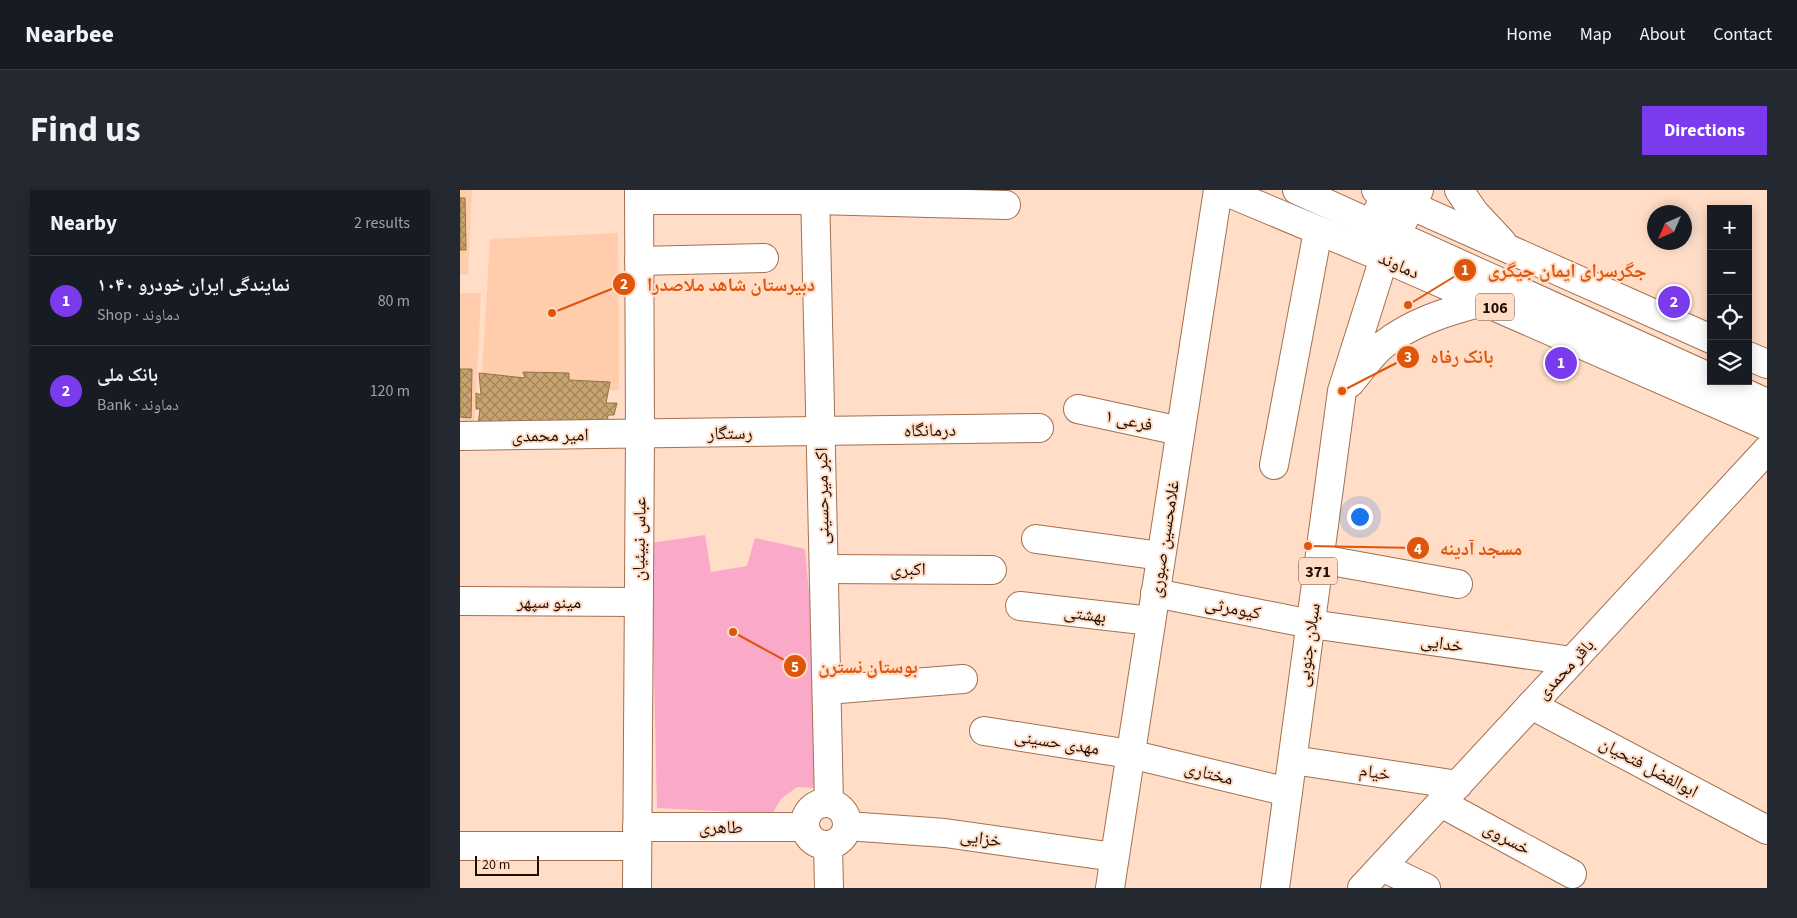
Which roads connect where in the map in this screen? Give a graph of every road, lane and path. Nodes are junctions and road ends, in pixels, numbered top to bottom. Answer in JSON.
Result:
{"nodes":[{"id":1,"x":1218,"y":190,"type":"edge"},
{"id":2,"x":1222,"y":190,"type":"edge"},
{"id":3,"x":1297,"y":190,"type":"edge"},
{"id":4,"x":1338,"y":190,"type":"edge"},
{"id":5,"x":1459,"y":190,"type":"edge"},
{"id":6,"x":639,"y":195,"type":"edge"},
{"id":7,"x":815,"y":195,"type":"edge"},
{"id":8,"x":1006,"y":206,"type":"dead end"},
{"id":9,"x":1389,"y":215,"type":"edge"},
{"id":10,"x":1318,"y":231,"type":"junction"},
{"id":11,"x":1508,"y":248,"type":"junction"},
{"id":12,"x":764,"y":258,"type":"dead end"},
{"id":13,"x":639,"y":261,"type":"junction"},
{"id":14,"x":1483,"y":302,"type":"junction"},
{"id":15,"x":1707,"y":337,"type":"edge"},
{"id":16,"x":1707,"y":356,"type":"edge"},
{"id":17,"x":1752,"y":358,"type":"edge"},
{"id":18,"x":1767,"y":364,"type":"edge"},
{"id":19,"x":1707,"y":376,"type":"edge"},
{"id":20,"x":1752,"y":377,"type":"edge"},
{"id":21,"x":1767,"y":383,"type":"edge"},
{"id":22,"x":1727,"y":385,"type":"edge"},
{"id":23,"x":1342,"y":391,"type":"junction"},
{"id":24,"x":1767,"y":403,"type":"edge"},
{"id":25,"x":1078,"y":410,"type":"dead end"},
{"id":26,"x":1767,"y":426,"type":"edge"},
{"id":27,"x":1039,"y":428,"type":"dead end"},
{"id":28,"x":1180,"y":430,"type":"junction"},
{"id":29,"x":821,"y":431,"type":"junction"},
{"id":30,"x":640,"y":434,"type":"junction"},
{"id":31,"x":460,"y":436,"type":"edge"},
{"id":32,"x":1767,"y":450,"type":"edge"},
{"id":33,"x":1274,"y":465,"type":"dead end"},
{"id":34,"x":1036,"y":539,"type":"dead end"},
{"id":35,"x":1161,"y":556,"type":"junction"},
{"id":36,"x":1320,"y":559,"type":"junction"},
{"id":37,"x":824,"y":569,"type":"junction"},
{"id":38,"x":992,"y":570,"type":"dead end"},
{"id":39,"x":1458,"y":584,"type":"dead end"},
{"id":40,"x":1155,"y":592,"type":"junction"},
{"id":41,"x":460,"y":601,"type":"edge"},
{"id":42,"x":638,"y":602,"type":"junction"},
{"id":43,"x":1020,"y":606,"type":"dead end"},
{"id":44,"x":1151,"y":621,"type":"junction"},
{"id":45,"x":1311,"y":624,"type":"junction"},
{"id":46,"x":1572,"y":661,"type":"junction"},
{"id":47,"x":963,"y":679,"type":"dead end"},
{"id":48,"x":826,"y":690,"type":"junction"},
{"id":49,"x":1531,"y":705,"type":"junction"},
{"id":50,"x":984,"y":731,"type":"dead end"},
{"id":51,"x":1130,"y":754,"type":"junction"},
{"id":52,"x":1293,"y":760,"type":"junction"},
{"id":53,"x":1288,"y":792,"type":"junction"},
{"id":54,"x":1449,"y":794,"type":"junction"},
{"id":55,"x":829,"y":803,"type":"junction"},
{"id":56,"x":847,"y":826,"type":"junction"},
{"id":57,"x":804,"y":827,"type":"junction"},
{"id":58,"x":1767,"y":830,"type":"edge"},
{"id":59,"x":637,"y":837,"type":"junction"},
{"id":60,"x":460,"y":846,"type":"edge"},
{"id":61,"x":828,"y":846,"type":"junction"},
{"id":62,"x":1114,"y":857,"type":"junction"},
{"id":63,"x":1382,"y":867,"type":"junction"},
{"id":64,"x":1572,"y":874,"type":"dead end"},
{"id":65,"x":637,"y":888,"type":"edge"},
{"id":66,"x":829,"y":888,"type":"edge"},
{"id":67,"x":1110,"y":888,"type":"edge"},
{"id":68,"x":1275,"y":888,"type":"edge"},
{"id":69,"x":1362,"y":888,"type":"edge"},
{"id":70,"x":1426,"y":888,"type":"edge"}],
"edges":[{"from":1,"to":28,"type":"street","name":"غلامحسین صبوری"},
{"from":2,"to":10,"type":"street","name":"دماوند","number":"106"},
{"from":3,"to":9,"type":"street"},
{"from":4,"to":9,"type":"street"},
{"from":5,"to":11,"type":"street"},
{"from":6,"to":7,"type":"street"},
{"from":6,"to":13,"type":"street","name":"عباس نبیئیان"},
{"from":7,"to":8,"type":"street"},
{"from":7,"to":29,"type":"street","name":"اکبر میرحسینی"},
{"from":9,"to":10,"type":"street","name":"دماوند","number":"106"},
{"from":9,"to":11,"type":"street","name":"دماوند","number":"106"},
{"from":9,"to":14,"type":"street","name":"دماوند","number":"106"},
{"from":9,"to":16,"type":"street"},
{"from":9,"to":19,"type":"street"},
{"from":9,"to":23,"type":"street","name":"سبلان جنوبی","number":"371"},
{"from":10,"to":33,"type":"street"},
{"from":11,"to":15,"type":"street","name":"دماوند","number":"106"},
{"from":12,"to":13,"type":"street"},
{"from":13,"to":30,"type":"street","name":"عباس نبیئیان"},
{"from":14,"to":23,"type":"street"},
{"from":14,"to":26,"type":"street","name":"دماوند","number":"106"},
{"from":17,"to":18,"type":"street"},
{"from":20,"to":21,"type":"street"},
{"from":22,"to":24,"type":"street"},
{"from":23,"to":36,"type":"street","name":"سبلان جنوبی","number":"371"},
{"from":25,"to":28,"type":"street","name":"فرعی ۱"},
{"from":27,"to":29,"type":"street","name":"درمانگاه"},
{"from":28,"to":35,"type":"street","name":"غلامحسین صبوری"},
{"from":29,"to":30,"type":"street","name":"رستگار"},
{"from":29,"to":37,"type":"street","name":"اکبر میرحسینی"},
{"from":30,"to":31,"type":"street","name":"امیر محمدی"},
{"from":30,"to":42,"type":"street","name":"عباس نبیئیان"},
{"from":32,"to":46,"type":"street","name":"باقر محمدی"},
{"from":34,"to":35,"type":"street"},
{"from":35,"to":40,"type":"street","name":"غلامحسین صبوری"},
{"from":36,"to":39,"type":"street"},
{"from":36,"to":45,"type":"street","name":"سبلان جنوبی","number":"371"},
{"from":37,"to":38,"type":"street","name":"اکبری"},
{"from":37,"to":48,"type":"street","name":"اکبر میرحسینی"},
{"from":40,"to":44,"type":"street","name":"غلامحسین صبوری"},
{"from":40,"to":45,"type":"street","name":"کیومرثی"},
{"from":41,"to":42,"type":"street","name":"مینو سپهر"},
{"from":42,"to":59,"type":"street","name":"عباس نبیئیان"},
{"from":43,"to":44,"type":"street","name":"بهشتی"},
{"from":44,"to":51,"type":"street","name":"غلامحسین صبوری"},
{"from":45,"to":46,"type":"street","name":"خدایی"},
{"from":45,"to":52,"type":"street","name":"سبلان جنوبی","number":"371"},
{"from":46,"to":49,"type":"street","name":"باقر محمدی"},
{"from":47,"to":48,"type":"street"},
{"from":48,"to":55,"type":"street","name":"اکبر میرحسینی"},
{"from":49,"to":54,"type":"street","name":"باقر محمدی"},
{"from":49,"to":58,"type":"street","name":"ابوالفضل فتحیان"},
{"from":50,"to":51,"type":"street","name":"مهدی حسینی"},
{"from":51,"to":53,"type":"street","name":"مختاری"},
{"from":51,"to":62,"type":"street","name":"غلامحسین صبوری"},
{"from":52,"to":53,"type":"street","name":"سبلان جنوبی","number":"371"},
{"from":52,"to":54,"type":"street","name":"خیام"},
{"from":53,"to":68,"type":"street","name":"سبلان جنوبی","number":"371"},
{"from":54,"to":63,"type":"street","name":"باقر محمدی"},
{"from":54,"to":64,"type":"street","name":"خسروی"},
{"from":55,"to":56,"type":"street"},
{"from":55,"to":57,"type":"street"},
{"from":56,"to":61,"type":"street"},
{"from":56,"to":62,"type":"street","name":"خزایی"},
{"from":57,"to":59,"type":"street","name":"طاهری"},
{"from":57,"to":61,"type":"street"},
{"from":59,"to":60,"type":"street","name":"طاهری"},
{"from":59,"to":65,"type":"street","name":"عباس نبیئیان"},
{"from":61,"to":66,"type":"street"},
{"from":62,"to":67,"type":"street","name":"غلامحسین صبوری"},
{"from":63,"to":69,"type":"street","name":"باقر محمدی"},
{"from":63,"to":70,"type":"street"}]}
